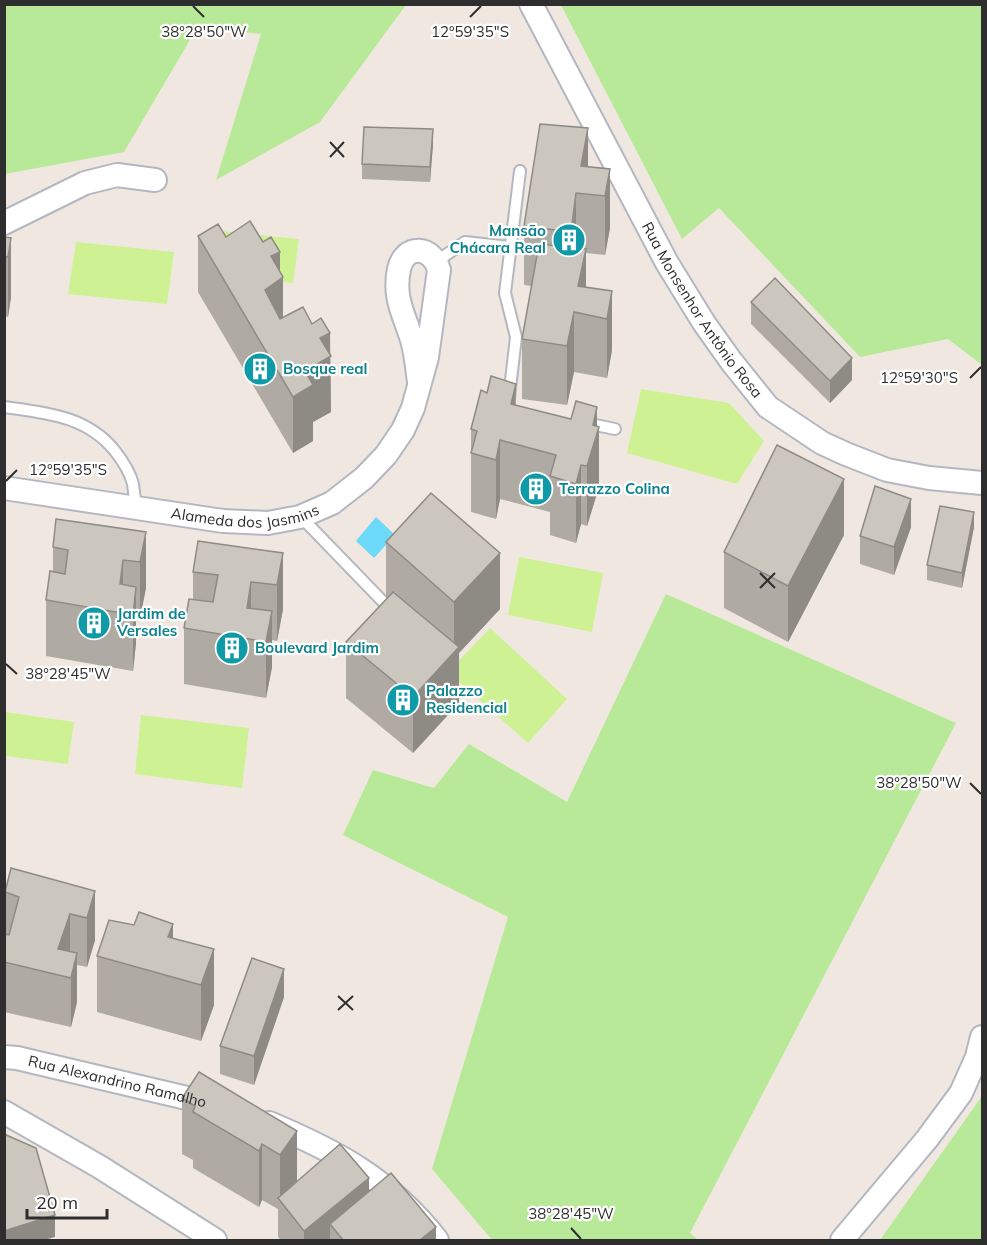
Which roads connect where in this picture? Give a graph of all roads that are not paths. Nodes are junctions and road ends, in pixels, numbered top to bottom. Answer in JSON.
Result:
{"nodes":[{"id":1,"x":531,"y":4,"type":"edge"},
{"id":2,"x":520,"y":171,"type":"dead end"},
{"id":3,"x":155,"y":180,"type":"dead end"},
{"id":4,"x":4,"y":223,"type":"edge"},
{"id":5,"x":510,"y":247,"type":"junction"},
{"id":6,"x":437,"y":261,"type":"junction"},
{"id":7,"x":403,"y":318,"type":"junction"},
{"id":8,"x":434,"y":318,"type":"junction"},
{"id":9,"x":419,"y":382,"type":"junction"},
{"id":10,"x":4,"y":407,"type":"edge"},
{"id":11,"x":507,"y":408,"type":"edge"},
{"id":12,"x":572,"y":421,"type":"edge"},
{"id":13,"x":615,"y":429,"type":"dead end"},
{"id":14,"x":982,"y":483,"type":"edge"},
{"id":15,"x":4,"y":488,"type":"edge"},
{"id":16,"x":136,"y":507,"type":"junction"},
{"id":17,"x":300,"y":517,"type":"junction"},
{"id":18,"x":402,"y":621,"type":"edge"},
{"id":19,"x":982,"y":1038,"type":"edge"},
{"id":20,"x":4,"y":1057,"type":"edge"},
{"id":21,"x":4,"y":1112,"type":"edge"},
{"id":22,"x":215,"y":1240,"type":"edge"},
{"id":23,"x":437,"y":1240,"type":"edge"},
{"id":24,"x":842,"y":1240,"type":"edge"}],
"edges":[{"from":1,"to":14,"type":"street","name":"Rua Monsenhor Antônio Rosa"},
{"from":2,"to":5,"type":"lane"},
{"from":3,"to":4,"type":"street"},
{"from":5,"to":6,"type":"lane"},
{"from":5,"to":11,"type":"lane"},
{"from":6,"to":7,"type":"street","name":"Alameda dos Jasmins"},
{"from":6,"to":8,"type":"street","name":"Alameda dos Jasmins"},
{"from":7,"to":8,"type":"street"},
{"from":7,"to":9,"type":"street","name":"Alameda dos Jasmins"},
{"from":8,"to":9,"type":"street","name":"Alameda dos Jasmins"},
{"from":9,"to":17,"type":"street","name":"Alameda dos Jasmins"},
{"from":10,"to":16,"type":"lane"},
{"from":12,"to":13,"type":"lane"},
{"from":15,"to":16,"type":"street","name":"Alameda dos Jasmins"},
{"from":16,"to":17,"type":"street","name":"Alameda dos Jasmins"},
{"from":17,"to":18,"type":"lane"},
{"from":19,"to":24,"type":"street"},
{"from":20,"to":23,"type":"street","name":"Rua Alexandrino Ramalho"},
{"from":21,"to":22,"type":"street"}]}
